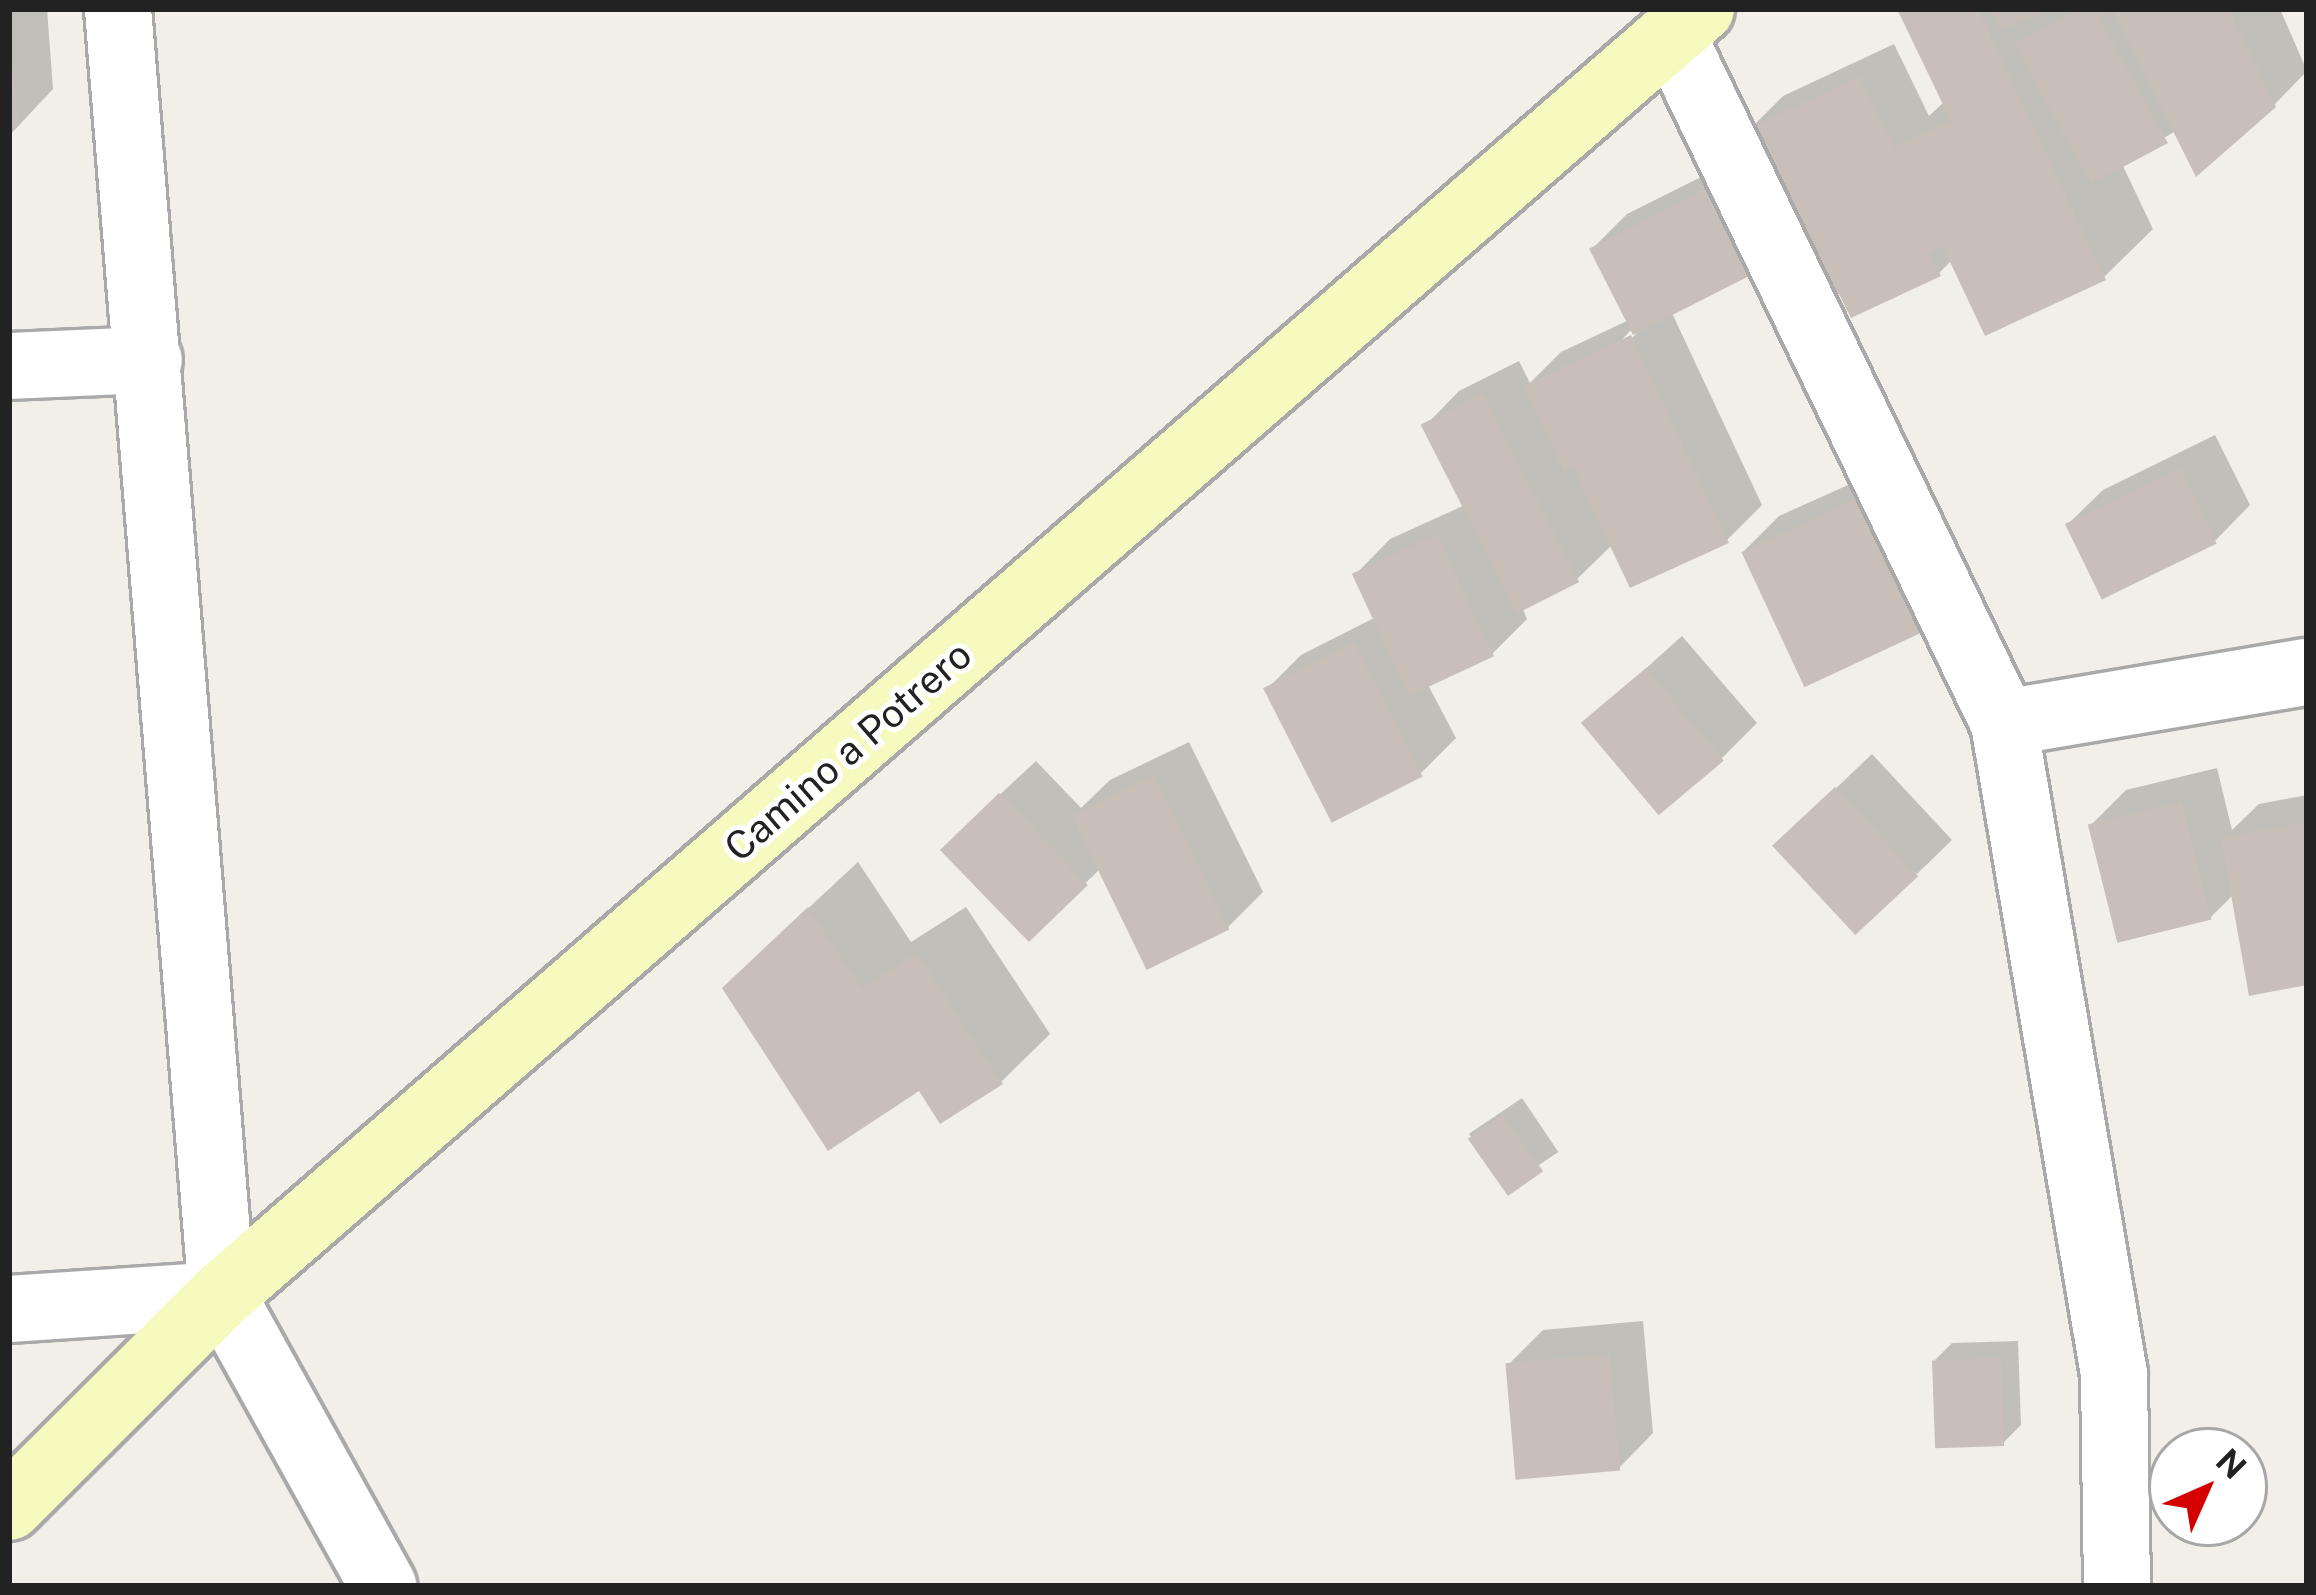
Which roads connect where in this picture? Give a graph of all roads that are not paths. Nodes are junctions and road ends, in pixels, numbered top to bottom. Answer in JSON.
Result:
{"nodes":[{"id":1,"x":118,"y":9,"type":"edge"},
{"id":2,"x":1686,"y":22,"type":"edge"},
{"id":3,"x":149,"y":360,"type":"junction"},
{"id":4,"x":9,"y":366,"type":"edge"},
{"id":5,"x":2307,"y":672,"type":"edge"},
{"id":6,"x":2004,"y":723,"type":"junction"},
{"id":7,"x":222,"y":1295,"type":"junction"},
{"id":8,"x":9,"y":1309,"type":"edge"},
{"id":9,"x":9,"y":1507,"type":"edge"},
{"id":10,"x":383,"y":1586,"type":"edge"},
{"id":11,"x":2117,"y":1586,"type":"edge"}],
"edges":[{"from":1,"to":3,"type":"street"},
{"from":2,"to":6,"type":"street"},
{"from":2,"to":7,"type":"street","name":"Camino a Potrero"},
{"from":3,"to":4,"type":"street"},
{"from":3,"to":7,"type":"street"},
{"from":5,"to":6,"type":"street"},
{"from":6,"to":11,"type":"street"},
{"from":7,"to":8,"type":"street"},
{"from":7,"to":9,"type":"street","name":"Camino a Potrero"},
{"from":7,"to":10,"type":"street"}]}
